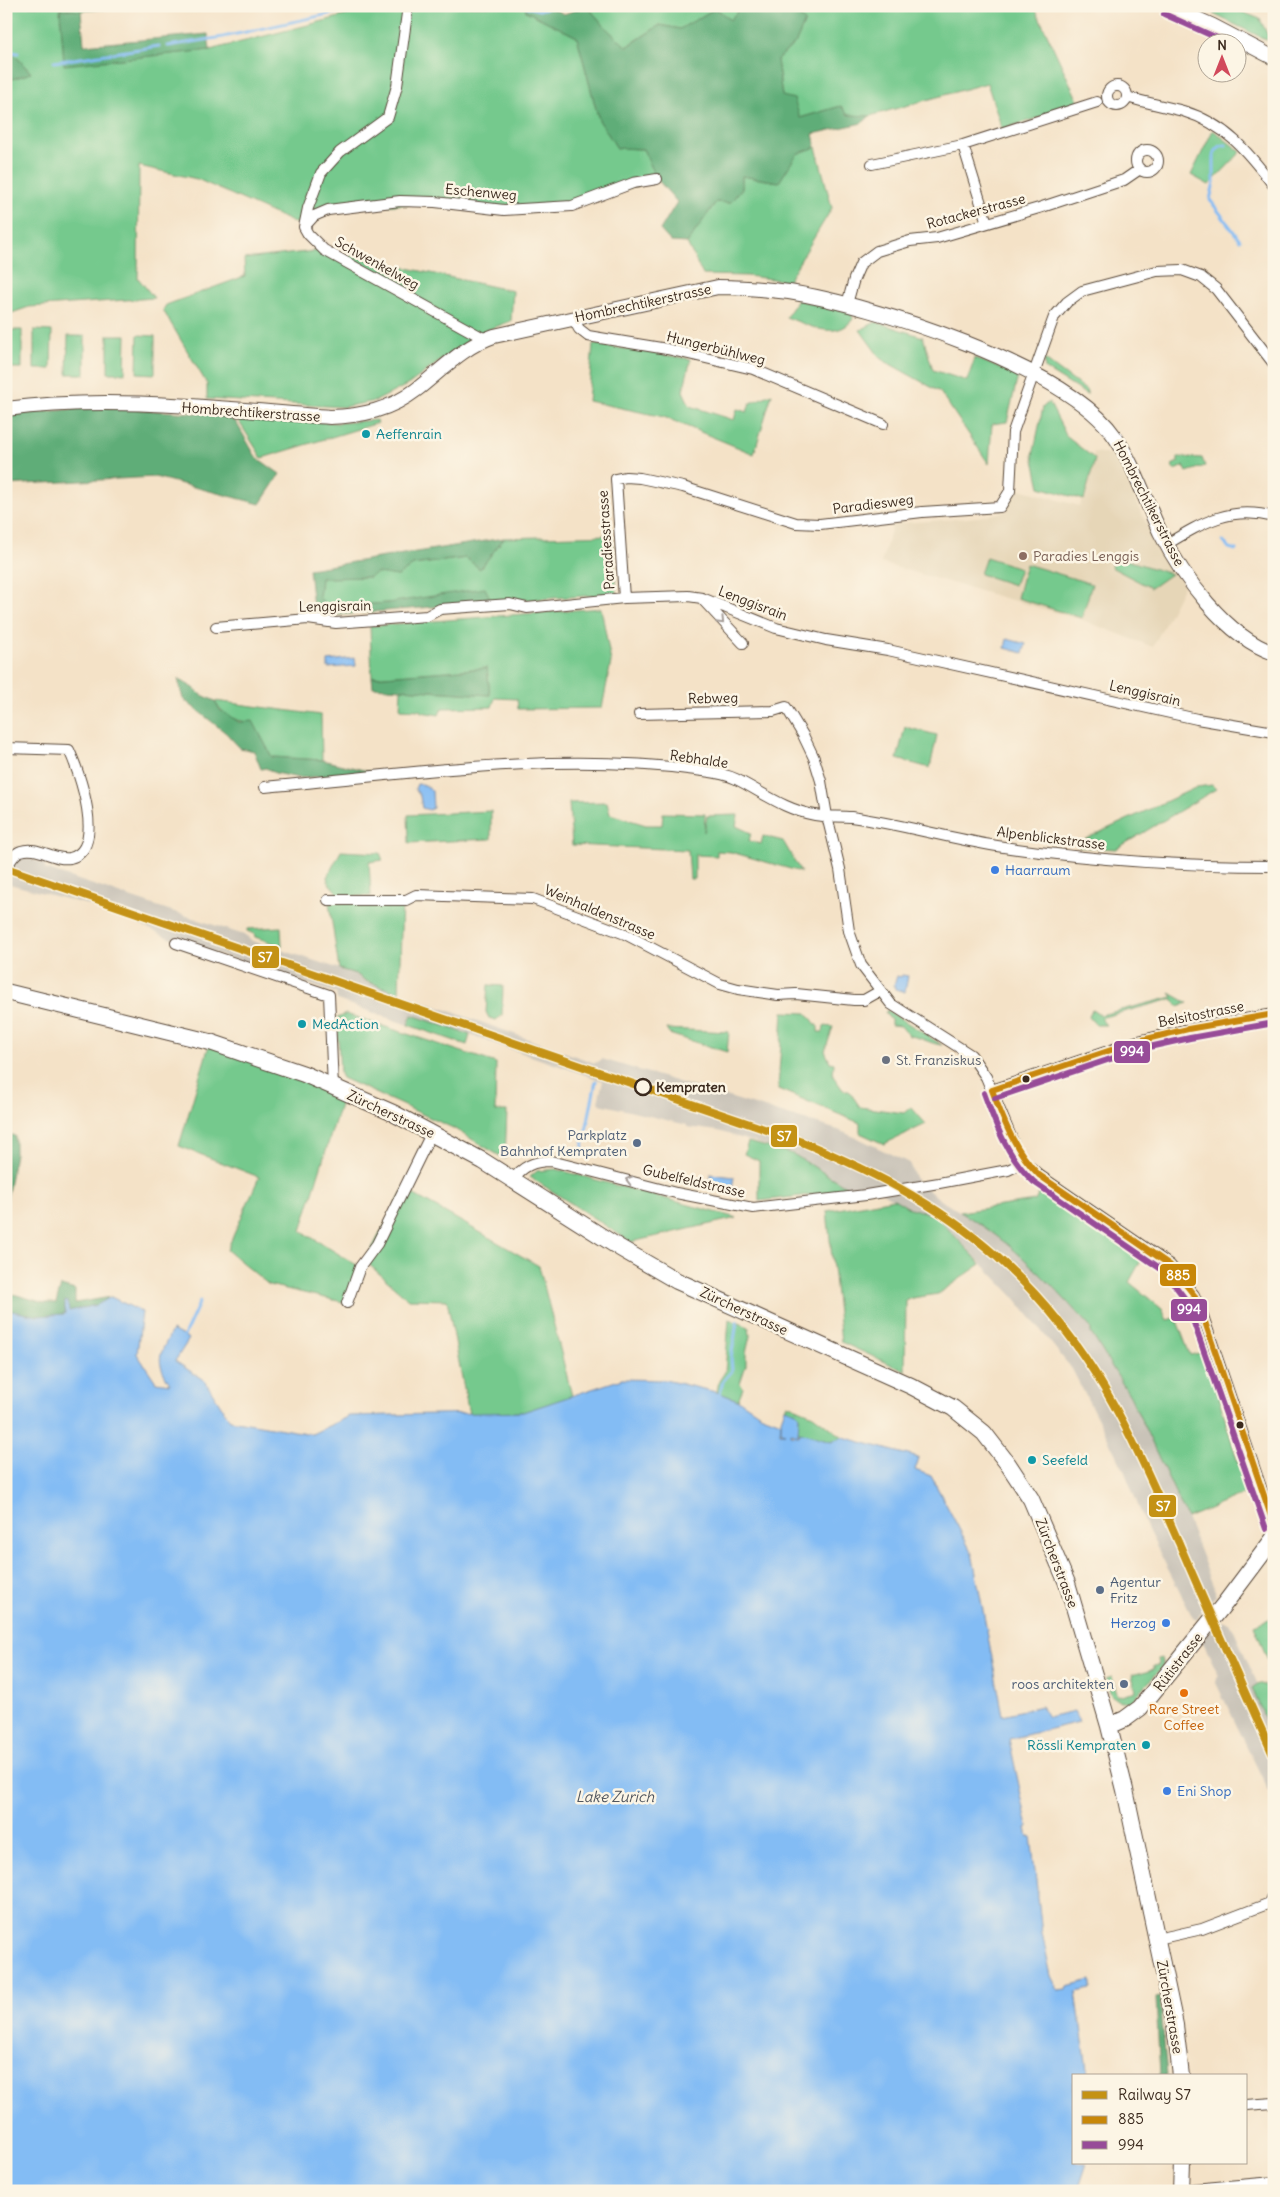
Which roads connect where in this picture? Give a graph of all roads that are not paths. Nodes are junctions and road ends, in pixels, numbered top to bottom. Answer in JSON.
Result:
{"nodes":[{"id":1,"x":408,"y":6,"type":"edge"},
{"id":2,"x":1168,"y":6,"type":"edge"},
{"id":3,"x":1274,"y":58,"type":"edge"},
{"id":4,"x":1127,"y":98,"type":"dead end"},
{"id":5,"x":1097,"y":102,"type":"dead end"},
{"id":6,"x":963,"y":145,"type":"junction"},
{"id":7,"x":872,"y":164,"type":"dead end"},
{"id":8,"x":1140,"y":168,"type":"dead end"},
{"id":9,"x":657,"y":178,"type":"dead end"},
{"id":10,"x":1274,"y":186,"type":"edge"},
{"id":11,"x":987,"y":223,"type":"junction"},
{"id":12,"x":304,"y":227,"type":"junction"},
{"id":13,"x":847,"y":304,"type":"junction"},
{"id":14,"x":573,"y":318,"type":"junction"},
{"id":15,"x":485,"y":339,"type":"junction"},
{"id":16,"x":1274,"y":364,"type":"edge"},
{"id":17,"x":1033,"y":374,"type":"junction"},
{"id":18,"x":6,"y":409,"type":"edge"},
{"id":19,"x":883,"y":424,"type":"dead end"},
{"id":20,"x":616,"y":479,"type":"joint"},
{"id":21,"x":1274,"y":517,"type":"edge"},
{"id":22,"x":1167,"y":544,"type":"junction"},
{"id":23,"x":624,"y":598,"type":"junction"},
{"id":24,"x":702,"y":598,"type":"junction"},
{"id":25,"x":216,"y":626,"type":"dead end"},
{"id":26,"x":743,"y":643,"type":"dead end"},
{"id":27,"x":1274,"y":653,"type":"edge"},
{"id":28,"x":639,"y":714,"type":"dead end"},
{"id":29,"x":1274,"y":732,"type":"edge"},
{"id":30,"x":6,"y":748,"type":"edge"},
{"id":31,"x":265,"y":787,"type":"dead end"},
{"id":32,"x":827,"y":816,"type":"junction"},
{"id":33,"x":1274,"y":866,"type":"edge"},
{"id":34,"x":6,"y":868,"type":"edge"},
{"id":35,"x":328,"y":900,"type":"dead end"},
{"id":36,"x":176,"y":943,"type":"dead end"},
{"id":37,"x":880,"y":991,"type":"junction"},
{"id":38,"x":6,"y":992,"type":"edge"},
{"id":39,"x":1274,"y":1014,"type":"edge"},
{"id":40,"x":333,"y":1087,"type":"junction"},
{"id":41,"x":992,"y":1090,"type":"junction"},
{"id":42,"x":432,"y":1132,"type":"junction"},
{"id":43,"x":1024,"y":1162,"type":"junction"},
{"id":44,"x":513,"y":1180,"type":"junction"},
{"id":45,"x":347,"y":1303,"type":"dead end"},
{"id":46,"x":1262,"y":1493,"type":"junction"},
{"id":47,"x":1274,"y":1501,"type":"edge"},
{"id":48,"x":1274,"y":1526,"type":"edge"},
{"id":49,"x":1274,"y":1538,"type":"edge"},
{"id":50,"x":1109,"y":1726,"type":"junction"},
{"id":51,"x":1274,"y":1894,"type":"edge"},
{"id":52,"x":1156,"y":1939,"type":"junction"},
{"id":53,"x":1181,"y":2074,"type":"edge"},
{"id":54,"x":1274,"y":2103,"type":"edge"},
{"id":55,"x":1248,"y":2105,"type":"edge"},
{"id":56,"x":1182,"y":2164,"type":"edge"},
{"id":57,"x":1274,"y":2182,"type":"edge"},
{"id":58,"x":1181,"y":2190,"type":"edge"}],
"edges":[{"from":1,"to":12,"type":"street"},
{"from":2,"to":3,"type":"street"},
{"from":4,"to":10,"type":"street"},
{"from":5,"to":6,"type":"street"},
{"from":6,"to":7,"type":"street"},
{"from":6,"to":11,"type":"street"},
{"from":8,"to":11,"type":"street","name":"Rotackerstrasse"},
{"from":9,"to":12,"type":"street","name":"Eschenweg"},
{"from":11,"to":13,"type":"street","name":"Rotackerstrasse"},
{"from":12,"to":15,"type":"street","name":"Schwenkelweg"},
{"from":13,"to":14,"type":"street","name":"Hombrechtikerstrasse"},
{"from":13,"to":17,"type":"street","name":"Hombrechtikerstrasse"},
{"from":14,"to":15,"type":"street","name":"Hombrechtikerstrasse"},
{"from":14,"to":19,"type":"street","name":"Hungerbühlweg"},
{"from":15,"to":18,"type":"street","name":"Hombrechtikerstrasse"},
{"from":16,"to":17,"type":"street","name":"Paradiesweg"},
{"from":17,"to":20,"type":"street","name":"Paradiesweg"},
{"from":17,"to":22,"type":"street","name":"Hombrechtikerstrasse"},
{"from":20,"to":23,"type":"street","name":"Paradiesstrasse"},
{"from":21,"to":22,"type":"street"},
{"from":22,"to":27,"type":"street","name":"Hombrechtikerstrasse"},
{"from":23,"to":24,"type":"street","name":"Lenggisrain"},
{"from":23,"to":25,"type":"street","name":"Lenggisrain"},
{"from":24,"to":26,"type":"street","one_way":true},
{"from":24,"to":29,"type":"street","name":"Lenggisrain"},
{"from":28,"to":32,"type":"street","name":"Rebweg"},
{"from":30,"to":34,"type":"street"},
{"from":31,"to":32,"type":"street","name":"Rebhalde"},
{"from":32,"to":33,"type":"street","name":"Alpenblickstrasse"},
{"from":32,"to":37,"type":"street"},
{"from":35,"to":37,"type":"street","name":"Weinhaldenstrasse"},
{"from":36,"to":40,"type":"street"},
{"from":37,"to":41,"type":"street"},
{"from":38,"to":40,"type":"main road","name":"Zürcherstrasse"},
{"from":39,"to":41,"type":"street","name":"Belsitostrasse"},
{"from":40,"to":42,"type":"main road","name":"Zürcherstrasse"},
{"from":41,"to":43,"type":"street"},
{"from":42,"to":44,"type":"main road","name":"Zürcherstrasse"},
{"from":42,"to":45,"type":"street"},
{"from":43,"to":44,"type":"street","name":"Gubelfeldstrasse","one_way":true},
{"from":43,"to":46,"type":"street"},
{"from":44,"to":50,"type":"main road","name":"Zürcherstrasse"},
{"from":46,"to":47,"type":"street"},
{"from":46,"to":48,"type":"street"},
{"from":49,"to":50,"type":"main road","name":"Rütistrasse"},
{"from":50,"to":52,"type":"main road","name":"Zürcherstrasse"},
{"from":51,"to":52,"type":"street"},
{"from":52,"to":53,"type":"main road","name":"Zürcherstrasse"},
{"from":54,"to":55,"type":"street"},
{"from":56,"to":58,"type":"main road"},
{"from":57,"to":58,"type":"street"}]}
